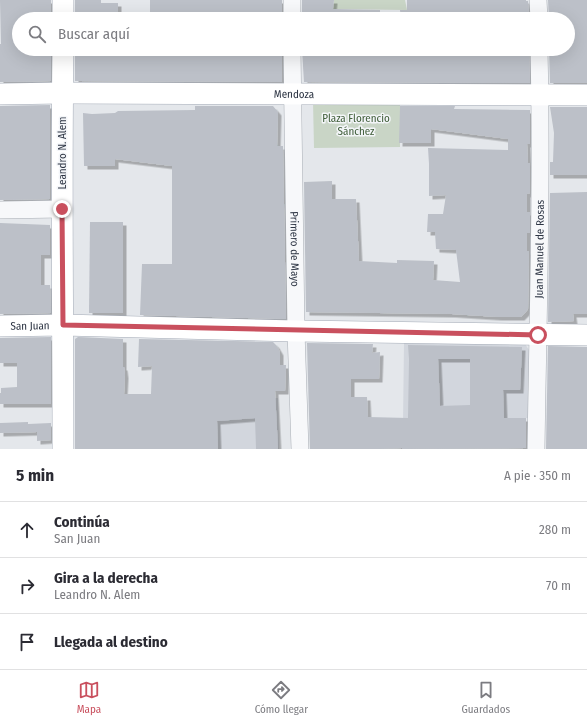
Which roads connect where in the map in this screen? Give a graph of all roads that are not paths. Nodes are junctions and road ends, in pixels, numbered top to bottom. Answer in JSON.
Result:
{"nodes":[{"id":1,"x":63,"y":0,"type":"edge"},
{"id":2,"x":292,"y":0,"type":"edge"},
{"id":3,"x":538,"y":0,"type":"edge"},
{"id":4,"x":63,"y":12,"type":"edge"},
{"id":5,"x":292,"y":12,"type":"edge"},
{"id":6,"x":539,"y":12,"type":"edge"},
{"id":7,"x":63,"y":56,"type":"edge"},
{"id":8,"x":292,"y":56,"type":"edge"},
{"id":9,"x":539,"y":56,"type":"edge"},
{"id":10,"x":62,"y":93,"type":"junction"},
{"id":11,"x":0,"y":94,"type":"edge"},
{"id":12,"x":292,"y":94,"type":"junction"},
{"id":13,"x":540,"y":95,"type":"junction"},
{"id":14,"x":587,"y":95,"type":"edge"},
{"id":15,"x":62,"y":209,"type":"junction"},
{"id":16,"x":0,"y":210,"type":"edge"},
{"id":17,"x":63,"y":325,"type":"junction"},
{"id":18,"x":0,"y":326,"type":"edge"},
{"id":19,"x":296,"y":331,"type":"junction"},
{"id":20,"x":538,"y":335,"type":"junction"},
{"id":21,"x":587,"y":335,"type":"edge"},
{"id":22,"x":63,"y":449,"type":"edge"},
{"id":23,"x":300,"y":449,"type":"edge"},
{"id":24,"x":536,"y":449,"type":"edge"}],
"edges":[{"from":1,"to":4,"type":"main road"},
{"from":2,"to":5,"type":"street"},
{"from":3,"to":6,"type":"street"},
{"from":7,"to":10,"type":"main road","name":"Leandro N. Alem"},
{"from":8,"to":12,"type":"street","name":"Primero de Mayo"},
{"from":9,"to":13,"type":"street","name":"Juan Manuel de Rosas"},
{"from":10,"to":11,"type":"main road","name":"Mendoza"},
{"from":10,"to":12,"type":"main road","name":"Mendoza"},
{"from":10,"to":15,"type":"main road","name":"Leandro N. Alem"},
{"from":12,"to":13,"type":"main road","name":"Mendoza"},
{"from":12,"to":19,"type":"street","name":"Primero de Mayo"},
{"from":13,"to":14,"type":"main road","name":"Mendoza"},
{"from":13,"to":20,"type":"street","name":"Juan Manuel de Rosas"},
{"from":15,"to":16,"type":"street"},
{"from":15,"to":17,"type":"main road","name":"Leandro N. Alem"},
{"from":17,"to":18,"type":"main road","name":"San Juan"},
{"from":17,"to":19,"type":"main road","name":"San Juan"},
{"from":17,"to":22,"type":"main road","name":"Leandro N. Alem"},
{"from":19,"to":20,"type":"main road","name":"San Juan"},
{"from":19,"to":23,"type":"street","name":"Primero de Mayo"},
{"from":20,"to":21,"type":"main road","name":"San Juan"},
{"from":20,"to":24,"type":"street","name":"Juan Manuel de Rosas"}]}
